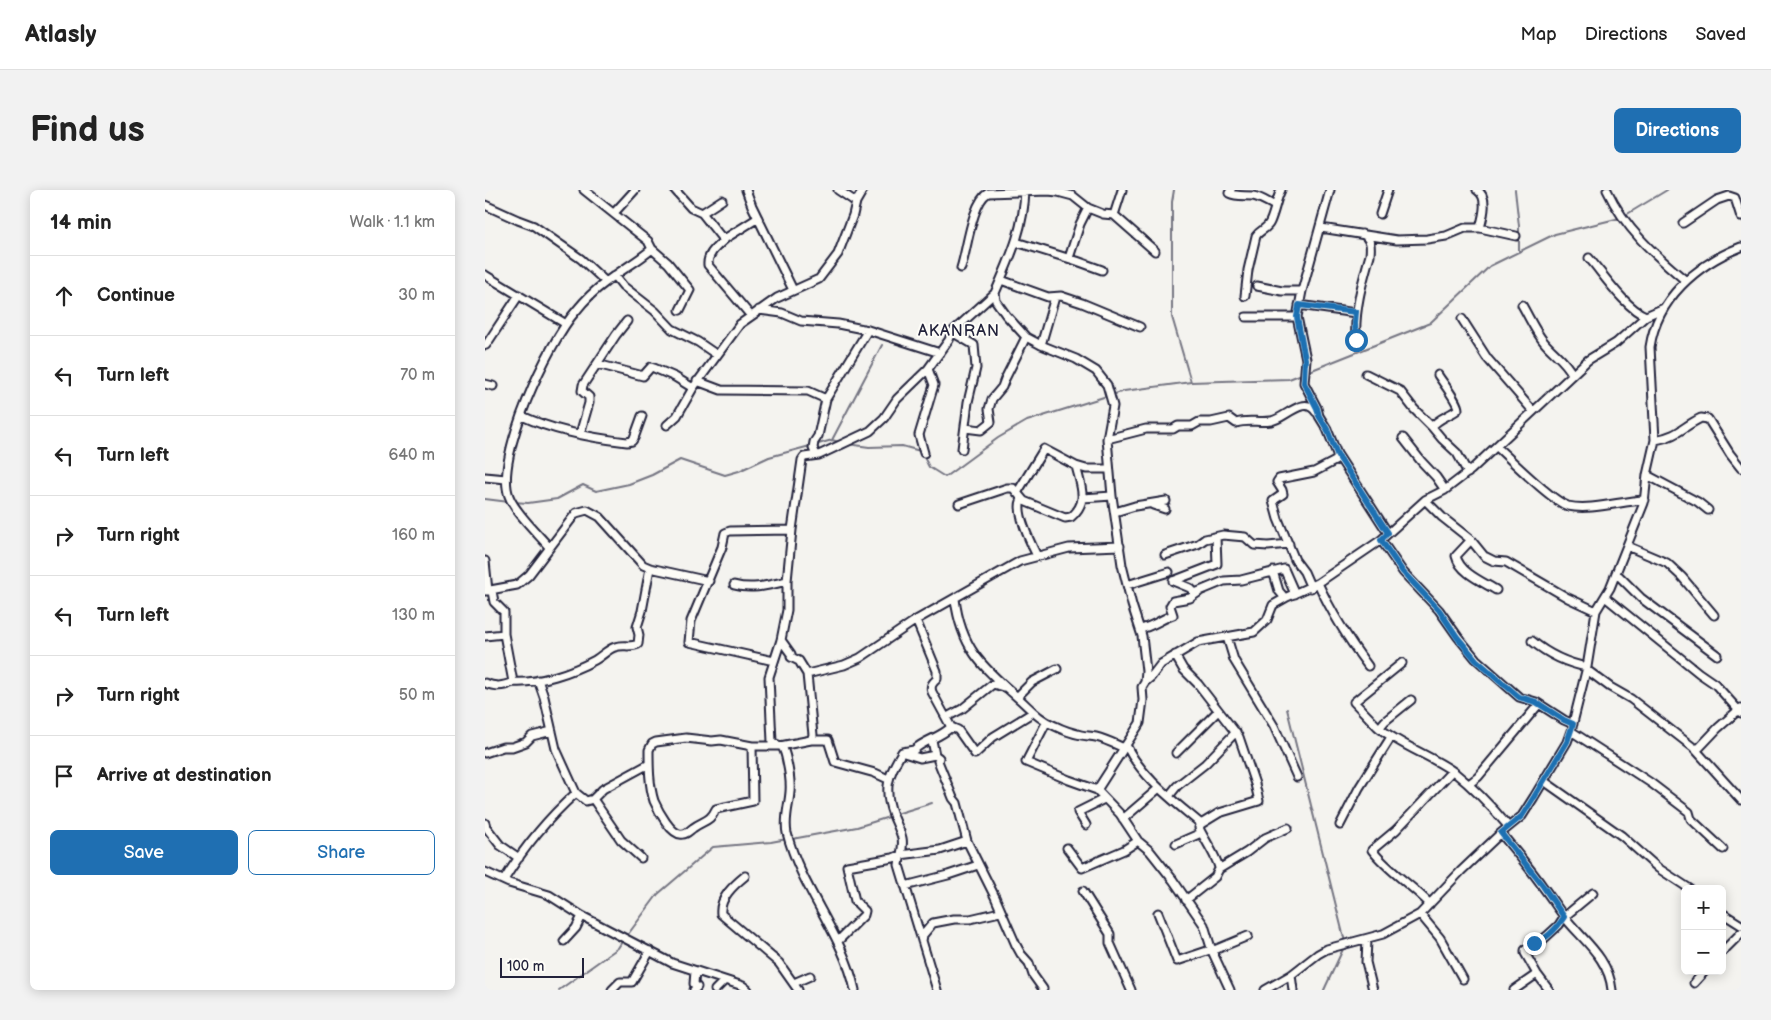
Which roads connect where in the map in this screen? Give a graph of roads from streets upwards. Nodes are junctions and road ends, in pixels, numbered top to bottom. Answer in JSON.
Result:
{"nodes":[{"id":1,"x":584,"y":190,"type":"edge"},
{"id":2,"x":675,"y":190,"type":"edge"},
{"id":3,"x":746,"y":190,"type":"edge"},
{"id":4,"x":838,"y":190,"type":"edge"},
{"id":5,"x":863,"y":190,"type":"edge"},
{"id":6,"x":1122,"y":190,"type":"edge"},
{"id":7,"x":1231,"y":190,"type":"edge"},
{"id":8,"x":1281,"y":190,"type":"edge"},
{"id":9,"x":1330,"y":190,"type":"edge"},
{"id":10,"x":1388,"y":190,"type":"edge"},
{"id":11,"x":1477,"y":190,"type":"edge"},
{"id":12,"x":1607,"y":190,"type":"edge"},
{"id":13,"x":632,"y":191,"type":"edge"},
{"id":14,"x":1025,"y":191,"type":"edge"},
{"id":15,"x":1076,"y":193,"type":"edge"},
{"id":16,"x":723,"y":200,"type":"dead end"},
{"id":17,"x":856,"y":202,"type":"junction"},
{"id":18,"x":485,"y":204,"type":"edge"},
{"id":19,"x":1275,"y":206,"type":"junction"},
{"id":20,"x":1088,"y":208,"type":"junction"},
{"id":21,"x":615,"y":213,"type":"junction"},
{"id":22,"x":702,"y":213,"type":"junction"},
{"id":23,"x":1380,"y":214,"type":"dead end"},
{"id":24,"x":1114,"y":216,"type":"junction"},
{"id":25,"x":1741,"y":217,"type":"edge"},
{"id":26,"x":758,"y":218,"type":"junction"},
{"id":27,"x":1683,"y":223,"type":"dead end"},
{"id":28,"x":1321,"y":228,"type":"junction"},
{"id":29,"x":1480,"y":228,"type":"junction"},
{"id":30,"x":1361,"y":234,"type":"junction"},
{"id":31,"x":1516,"y":236,"type":"dead end"},
{"id":32,"x":727,"y":238,"type":"junction"},
{"id":33,"x":1017,"y":242,"type":"junction"},
{"id":34,"x":1741,"y":247,"type":"edge"},
{"id":35,"x":652,"y":249,"type":"junction"},
{"id":36,"x":1155,"y":250,"type":"dead end"},
{"id":37,"x":1069,"y":258,"type":"junction"},
{"id":38,"x":1589,"y":258,"type":"dead end"},
{"id":39,"x":961,"y":268,"type":"dead end"},
{"id":40,"x":1102,"y":270,"type":"dead end"},
{"id":41,"x":485,"y":274,"type":"edge"},
{"id":42,"x":615,"y":276,"type":"junction"},
{"id":43,"x":1001,"y":280,"type":"junction"},
{"id":44,"x":606,"y":282,"type":"junction"},
{"id":45,"x":1686,"y":282,"type":"junction"},
{"id":46,"x":1257,"y":286,"type":"dead end"},
{"id":47,"x":793,"y":290,"type":"junction"},
{"id":48,"x":1301,"y":291,"type":"junction"},
{"id":49,"x":995,"y":293,"type":"junction"},
{"id":50,"x":519,"y":295,"type":"junction"},
{"id":51,"x":1245,"y":296,"type":"dead end"},
{"id":52,"x":1055,"y":297,"type":"junction"},
{"id":53,"x":1299,"y":305,"type":"junction"},
{"id":54,"x":1522,"y":305,"type":"dead end"},
{"id":55,"x":1664,"y":308,"type":"junction"},
{"id":56,"x":680,"y":310,"type":"dead end"},
{"id":57,"x":759,"y":310,"type":"junction"},
{"id":58,"x":1356,"y":312,"type":"junction"},
{"id":59,"x":751,"y":316,"type":"junction"},
{"id":60,"x":1246,"y":316,"type":"dead end"},
{"id":61,"x":1646,"y":316,"type":"junction"},
{"id":62,"x":1297,"y":317,"type":"junction"},
{"id":63,"x":1462,"y":319,"type":"dead end"},
{"id":64,"x":627,"y":321,"type":"dead end"},
{"id":65,"x":566,"y":324,"type":"junction"},
{"id":66,"x":1139,"y":328,"type":"dead end"},
{"id":67,"x":868,"y":330,"type":"junction"},
{"id":68,"x":952,"y":332,"type":"junction"},
{"id":69,"x":1026,"y":337,"type":"junction"},
{"id":70,"x":1356,"y":340,"type":"dead end"},
{"id":71,"x":486,"y":345,"type":"edge"},
{"id":72,"x":1041,"y":345,"type":"junction"},
{"id":73,"x":940,"y":353,"type":"junction"},
{"id":74,"x":717,"y":355,"type":"junction"},
{"id":75,"x":597,"y":364,"type":"junction"},
{"id":76,"x":928,"y":368,"type":"junction"},
{"id":77,"x":1366,"y":374,"type":"dead end"},
{"id":78,"x":1572,"y":374,"type":"junction"},
{"id":79,"x":1438,"y":375,"type":"dead end"},
{"id":80,"x":485,"y":384,"type":"edge"},
{"id":81,"x":695,"y":385,"type":"junction"},
{"id":82,"x":493,"y":386,"type":"dead end"},
{"id":83,"x":826,"y":399,"type":"junction"},
{"id":84,"x":1533,"y":410,"type":"junction"},
{"id":85,"x":522,"y":416,"type":"junction"},
{"id":86,"x":642,"y":416,"type":"dead end"},
{"id":87,"x":1319,"y":416,"type":"junction"},
{"id":88,"x":667,"y":424,"type":"dead end"},
{"id":89,"x":965,"y":428,"type":"junction"},
{"id":90,"x":1432,"y":428,"type":"junction"},
{"id":91,"x":580,"y":434,"type":"junction"},
{"id":92,"x":1403,"y":438,"type":"dead end"},
{"id":93,"x":1107,"y":439,"type":"junction"},
{"id":94,"x":1655,"y":440,"type":"junction"},
{"id":95,"x":1497,"y":447,"type":"junction"},
{"id":96,"x":962,"y":450,"type":"dead end"},
{"id":97,"x":924,"y":453,"type":"dead end"},
{"id":98,"x":1337,"y":454,"type":"junction"},
{"id":99,"x":816,"y":455,"type":"junction"},
{"id":100,"x":1076,"y":466,"type":"junction"},
{"id":101,"x":1741,"y":468,"type":"edge"},
{"id":102,"x":1109,"y":469,"type":"junction"},
{"id":103,"x":1468,"y":473,"type":"junction"},
{"id":104,"x":1647,"y":475,"type":"junction"},
{"id":105,"x":485,"y":477,"type":"edge"},
{"id":106,"x":505,"y":479,"type":"junction"},
{"id":107,"x":1445,"y":490,"type":"junction"},
{"id":108,"x":1017,"y":493,"type":"junction"},
{"id":109,"x":1112,"y":496,"type":"junction"},
{"id":110,"x":1083,"y":498,"type":"junction"},
{"id":111,"x":1425,"y":500,"type":"junction"},
{"id":112,"x":1645,"y":500,"type":"junction"},
{"id":113,"x":1024,"y":501,"type":"junction"},
{"id":114,"x":959,"y":504,"type":"dead end"},
{"id":115,"x":1166,"y":505,"type":"dead end"},
{"id":116,"x":1708,"y":510,"type":"dead end"},
{"id":117,"x":1115,"y":512,"type":"junction"},
{"id":118,"x":792,"y":530,"type":"junction"},
{"id":119,"x":1388,"y":533,"type":"junction"},
{"id":120,"x":1216,"y":536,"type":"junction"},
{"id":121,"x":1381,"y":540,"type":"junction"},
{"id":122,"x":1471,"y":540,"type":"junction"},
{"id":123,"x":1289,"y":544,"type":"junction"},
{"id":124,"x":1120,"y":546,"type":"junction"},
{"id":125,"x":1627,"y":546,"type":"junction"},
{"id":126,"x":549,"y":547,"type":"junction"},
{"id":127,"x":1165,"y":555,"type":"dead end"},
{"id":128,"x":1037,"y":556,"type":"junction"},
{"id":129,"x":485,"y":561,"type":"edge"},
{"id":130,"x":649,"y":568,"type":"junction"},
{"id":131,"x":1273,"y":571,"type":"junction"},
{"id":132,"x":1169,"y":572,"type":"dead end"},
{"id":133,"x":1616,"y":573,"type":"junction"},
{"id":134,"x":709,"y":581,"type":"junction"},
{"id":135,"x":787,"y":581,"type":"junction"},
{"id":136,"x":1318,"y":583,"type":"junction"},
{"id":137,"x":733,"y":585,"type":"dead end"},
{"id":138,"x":1127,"y":585,"type":"junction"},
{"id":139,"x":1311,"y":588,"type":"junction"},
{"id":140,"x":1202,"y":590,"type":"junction"},
{"id":141,"x":1496,"y":590,"type":"dead end"},
{"id":142,"x":489,"y":591,"type":"edge"},
{"id":143,"x":1295,"y":594,"type":"junction"},
{"id":144,"x":1605,"y":597,"type":"junction"},
{"id":145,"x":1285,"y":598,"type":"junction"},
{"id":146,"x":955,"y":599,"type":"junction"},
{"id":147,"x":1596,"y":611,"type":"junction"},
{"id":148,"x":1713,"y":614,"type":"dead end"},
{"id":149,"x":916,"y":620,"type":"junction"},
{"id":150,"x":1141,"y":629,"type":"junction"},
{"id":151,"x":504,"y":634,"type":"junction"},
{"id":152,"x":485,"y":636,"type":"edge"},
{"id":153,"x":1227,"y":637,"type":"junction"},
{"id":154,"x":781,"y":640,"type":"junction"},
{"id":155,"x":1532,"y":641,"type":"dead end"},
{"id":156,"x":1175,"y":655,"type":"junction"},
{"id":157,"x":1717,"y":655,"type":"dead end"},
{"id":158,"x":774,"y":661,"type":"junction"},
{"id":159,"x":1402,"y":663,"type":"dead end"},
{"id":160,"x":1369,"y":666,"type":"dead end"},
{"id":161,"x":1587,"y":668,"type":"junction"},
{"id":162,"x":1057,"y":669,"type":"dead end"},
{"id":163,"x":807,"y":674,"type":"junction"},
{"id":164,"x":538,"y":680,"type":"junction"},
{"id":165,"x":513,"y":682,"type":"junction"},
{"id":166,"x":1145,"y":682,"type":"junction"},
{"id":167,"x":485,"y":683,"type":"edge"},
{"id":168,"x":1006,"y":688,"type":"junction"},
{"id":169,"x":1017,"y":697,"type":"junction"},
{"id":170,"x":1411,"y":700,"type":"dead end"},
{"id":171,"x":1539,"y":704,"type":"junction"},
{"id":172,"x":1218,"y":711,"type":"junction"},
{"id":173,"x":1740,"y":711,"type":"edge"},
{"id":174,"x":1033,"y":713,"type":"junction"},
{"id":175,"x":947,"y":717,"type":"junction"},
{"id":176,"x":1046,"y":723,"type":"dead end"},
{"id":177,"x":951,"y":727,"type":"junction"},
{"id":178,"x":1378,"y":727,"type":"junction"},
{"id":179,"x":1572,"y":727,"type":"junction"},
{"id":180,"x":552,"y":731,"type":"junction"},
{"id":181,"x":1236,"y":732,"type":"junction"},
{"id":182,"x":1391,"y":737,"type":"junction"},
{"id":183,"x":811,"y":740,"type":"junction"},
{"id":184,"x":932,"y":740,"type":"junction"},
{"id":185,"x":752,"y":746,"type":"junction"},
{"id":186,"x":780,"y":746,"type":"junction"},
{"id":187,"x":1125,"y":746,"type":"junction"},
{"id":188,"x":1694,"y":748,"type":"junction"},
{"id":189,"x":902,"y":752,"type":"junction"},
{"id":190,"x":485,"y":753,"type":"edge"},
{"id":191,"x":1176,"y":753,"type":"dead end"},
{"id":192,"x":935,"y":755,"type":"junction"},
{"id":193,"x":649,"y":767,"type":"junction"},
{"id":194,"x":1453,"y":771,"type":"junction"},
{"id":195,"x":1297,"y":777,"type":"dead end"},
{"id":196,"x":888,"y":780,"type":"junction"},
{"id":197,"x":1544,"y":781,"type":"junction"},
{"id":198,"x":1469,"y":784,"type":"junction"},
{"id":199,"x":1159,"y":788,"type":"junction"},
{"id":200,"x":1097,"y":790,"type":"junction"},
{"id":201,"x":576,"y":793,"type":"junction"},
{"id":202,"x":1169,"y":796,"type":"junction"},
{"id":203,"x":593,"y":799,"type":"junction"},
{"id":204,"x":1104,"y":799,"type":"junction"},
{"id":205,"x":1741,"y":800,"type":"edge"},
{"id":206,"x":1123,"y":819,"type":"junction"},
{"id":207,"x":485,"y":823,"type":"edge"},
{"id":208,"x":1201,"y":824,"type":"junction"},
{"id":209,"x":1086,"y":825,"type":"dead end"},
{"id":210,"x":1340,"y":825,"type":"dead end"},
{"id":211,"x":1508,"y":826,"type":"junction"},
{"id":212,"x":1288,"y":828,"type":"dead end"},
{"id":213,"x":1201,"y":833,"type":"junction"},
{"id":214,"x":1501,"y":833,"type":"junction"},
{"id":215,"x":967,"y":841,"type":"junction"},
{"id":216,"x":1138,"y":841,"type":"junction"},
{"id":217,"x":1176,"y":844,"type":"dead end"},
{"id":218,"x":1067,"y":848,"type":"dead end"},
{"id":219,"x":1723,"y":850,"type":"dead end"},
{"id":220,"x":900,"y":855,"type":"junction"},
{"id":221,"x":519,"y":858,"type":"junction"},
{"id":222,"x":641,"y":858,"type":"dead end"},
{"id":223,"x":979,"y":865,"type":"junction"},
{"id":224,"x":1219,"y":868,"type":"junction"},
{"id":225,"x":485,"y":872,"type":"edge"},
{"id":226,"x":745,"y":876,"type":"dead end"},
{"id":227,"x":504,"y":880,"type":"junction"},
{"id":228,"x":1684,"y":885,"type":"edge"},
{"id":229,"x":905,"y":886,"type":"junction"},
{"id":230,"x":1083,"y":891,"type":"dead end"},
{"id":231,"x":1593,"y":892,"type":"dead end"},
{"id":232,"x":1186,"y":900,"type":"junction"},
{"id":233,"x":1431,"y":904,"type":"junction"},
{"id":234,"x":1000,"y":912,"type":"junction"},
{"id":235,"x":1158,"y":913,"type":"dead end"},
{"id":236,"x":1420,"y":914,"type":"junction"},
{"id":237,"x":582,"y":916,"type":"junction"},
{"id":238,"x":1726,"y":916,"type":"edge"},
{"id":239,"x":1564,"y":917,"type":"junction"},
{"id":240,"x":1741,"y":925,"type":"edge"},
{"id":241,"x":1741,"y":933,"type":"edge"},
{"id":242,"x":1248,"y":936,"type":"dead end"},
{"id":243,"x":1367,"y":940,"type":"junction"},
{"id":244,"x":564,"y":941,"type":"dead end"},
{"id":245,"x":838,"y":941,"type":"junction"},
{"id":246,"x":922,"y":941,"type":"junction"},
{"id":247,"x":1726,"y":948,"type":"edge"},
{"id":248,"x":1212,"y":950,"type":"junction"},
{"id":249,"x":650,"y":951,"type":"junction"},
{"id":250,"x":695,"y":971,"type":"junction"},
{"id":251,"x":1537,"y":974,"type":"junction"},
{"id":252,"x":1291,"y":975,"type":"junction"},
{"id":253,"x":1702,"y":975,"type":"edge"},
{"id":254,"x":810,"y":976,"type":"dead end"},
{"id":255,"x":1463,"y":979,"type":"dead end"},
{"id":256,"x":724,"y":981,"type":"junction"},
{"id":257,"x":794,"y":983,"type":"junction"},
{"id":258,"x":1695,"y":983,"type":"dead end"},
{"id":259,"x":1043,"y":989,"type":"edge"},
{"id":260,"x":612,"y":990,"type":"edge"},
{"id":261,"x":695,"y":990,"type":"edge"},
{"id":262,"x":715,"y":990,"type":"edge"},
{"id":263,"x":748,"y":990,"type":"edge"},
{"id":264,"x":798,"y":990,"type":"edge"},
{"id":265,"x":855,"y":990,"type":"edge"},
{"id":266,"x":937,"y":990,"type":"edge"},
{"id":267,"x":1131,"y":990,"type":"edge"},
{"id":268,"x":1230,"y":990,"type":"edge"},
{"id":269,"x":1265,"y":990,"type":"edge"},
{"id":270,"x":1293,"y":990,"type":"edge"},
{"id":271,"x":1373,"y":990,"type":"edge"},
{"id":272,"x":1514,"y":990,"type":"edge"},
{"id":273,"x":1549,"y":990,"type":"edge"},
{"id":274,"x":1612,"y":990,"type":"edge"}],
"edges":[{"from":1,"to":21,"type":"street"},
{"from":2,"to":22,"type":"street"},
{"from":3,"to":26,"type":"street"},
{"from":4,"to":17,"type":"street"},
{"from":5,"to":17,"type":"street"},
{"from":6,"to":24,"type":"street"},
{"from":7,"to":19,"type":"street"},
{"from":8,"to":19,"type":"street"},
{"from":9,"to":28,"type":"street"},
{"from":10,"to":23,"type":"street"},
{"from":11,"to":29,"type":"street"},
{"from":12,"to":45,"type":"street"},
{"from":13,"to":21,"type":"street"},
{"from":14,"to":15,"type":"street"},
{"from":14,"to":33,"type":"street"},
{"from":14,"to":39,"type":"street"},
{"from":15,"to":20,"type":"street"},
{"from":16,"to":22,"type":"street"},
{"from":17,"to":47,"type":"street"},
{"from":18,"to":44,"type":"street"},
{"from":19,"to":51,"type":"street"},
{"from":20,"to":24,"type":"street"},
{"from":20,"to":37,"type":"street"},
{"from":21,"to":35,"type":"street"},
{"from":22,"to":32,"type":"street"},
{"from":24,"to":36,"type":"street"},
{"from":25,"to":27,"type":"street"},
{"from":26,"to":32,"type":"street"},
{"from":26,"to":47,"type":"street"},
{"from":28,"to":30,"type":"street"},
{"from":28,"to":48,"type":"street"},
{"from":29,"to":30,"type":"street"},
{"from":29,"to":31,"type":"street"},
{"from":30,"to":58,"type":"street"},
{"from":32,"to":59,"type":"street"},
{"from":33,"to":37,"type":"street"},
{"from":33,"to":43,"type":"street"},
{"from":34,"to":45,"type":"street"},
{"from":35,"to":42,"type":"street"},
{"from":35,"to":56,"type":"street"},
{"from":37,"to":40,"type":"street"},
{"from":38,"to":61,"type":"street"},
{"from":41,"to":50,"type":"street"},
{"from":42,"to":44,"type":"street"},
{"from":42,"to":74,"type":"street"},
{"from":43,"to":49,"type":"street"},
{"from":43,"to":52,"type":"street"},
{"from":44,"to":65,"type":"street"},
{"from":45,"to":55,"type":"street"},
{"from":46,"to":48,"type":"street"},
{"from":47,"to":57,"type":"street"},
{"from":48,"to":53,"type":"street"},
{"from":49,"to":68,"type":"street"},
{"from":49,"to":69,"type":"street"},
{"from":50,"to":65,"type":"street"},
{"from":50,"to":71,"type":"street"},
{"from":52,"to":66,"type":"street"},
{"from":52,"to":72,"type":"street"},
{"from":53,"to":58,"type":"street"},
{"from":53,"to":62,"type":"street"},
{"from":54,"to":78,"type":"street"},
{"from":55,"to":61,"type":"street"},
{"from":55,"to":94,"type":"street"},
{"from":57,"to":59,"type":"street"},
{"from":57,"to":67,"type":"street"},
{"from":58,"to":70,"type":"street"},
{"from":59,"to":74,"type":"street"},
{"from":60,"to":62,"type":"street"},
{"from":61,"to":78,"type":"street"},
{"from":62,"to":87,"type":"street"},
{"from":63,"to":84,"type":"street"},
{"from":64,"to":75,"type":"street"},
{"from":65,"to":85,"type":"street"},
{"from":67,"to":73,"type":"street"},
{"from":67,"to":83,"type":"street"},
{"from":68,"to":73,"type":"street"},
{"from":68,"to":89,"type":"street"},
{"from":69,"to":72,"type":"street"},
{"from":69,"to":89,"type":"street"},
{"from":72,"to":93,"type":"street"},
{"from":73,"to":76,"type":"street"},
{"from":74,"to":81,"type":"street"},
{"from":75,"to":81,"type":"street"},
{"from":75,"to":91,"type":"street"},
{"from":76,"to":97,"type":"street"},
{"from":76,"to":99,"type":"street"},
{"from":77,"to":90,"type":"street"},
{"from":78,"to":84,"type":"street"},
{"from":79,"to":90,"type":"street"},
{"from":80,"to":82,"type":"street"},
{"from":81,"to":83,"type":"street"},
{"from":81,"to":88,"type":"street"},
{"from":83,"to":99,"type":"street"},
{"from":84,"to":95,"type":"street"},
{"from":85,"to":91,"type":"street"},
{"from":85,"to":106,"type":"street"},
{"from":86,"to":91,"type":"street"},
{"from":87,"to":93,"type":"street"},
{"from":87,"to":98,"type":"street"},
{"from":89,"to":96,"type":"street"},
{"from":90,"to":103,"type":"street"},
{"from":92,"to":107,"type":"street"},
{"from":93,"to":102,"type":"street"},
{"from":94,"to":101,"type":"street"},
{"from":94,"to":104,"type":"street"},
{"from":95,"to":103,"type":"street"},
{"from":95,"to":112,"type":"street"},
{"from":98,"to":119,"type":"street"},
{"from":98,"to":123,"type":"street"},
{"from":99,"to":118,"type":"street"},
{"from":100,"to":102,"type":"street"},
{"from":100,"to":108,"type":"street"},
{"from":100,"to":110,"type":"street"},
{"from":102,"to":109,"type":"street"},
{"from":103,"to":107,"type":"street"},
{"from":104,"to":112,"type":"street"},
{"from":104,"to":116,"type":"street"},
{"from":105,"to":106,"type":"street"},
{"from":106,"to":126,"type":"street"},
{"from":107,"to":111,"type":"street"},
{"from":108,"to":113,"type":"street"},
{"from":108,"to":114,"type":"street"},
{"from":109,"to":110,"type":"street"},
{"from":109,"to":117,"type":"street"},
{"from":110,"to":113,"type":"street"},
{"from":111,"to":119,"type":"street"},
{"from":111,"to":122,"type":"street"},
{"from":112,"to":125,"type":"street"},
{"from":113,"to":128,"type":"street"},
{"from":115,"to":117,"type":"street"},
{"from":117,"to":124,"type":"street"},
{"from":118,"to":134,"type":"street"},
{"from":118,"to":135,"type":"street"},
{"from":119,"to":121,"type":"street"},
{"from":120,"to":123,"type":"street"},
{"from":120,"to":127,"type":"street"},
{"from":120,"to":140,"type":"street"},
{"from":121,"to":136,"type":"street"},
{"from":121,"to":171,"type":"street"},
{"from":122,"to":141,"type":"street"},
{"from":122,"to":147,"type":"street"},
{"from":123,"to":139,"type":"street"},
{"from":124,"to":128,"type":"street"},
{"from":124,"to":138,"type":"street"},
{"from":125,"to":133,"type":"street"},
{"from":125,"to":148,"type":"street"},
{"from":126,"to":130,"type":"street"},
{"from":126,"to":142,"type":"street"},
{"from":128,"to":146,"type":"street"},
{"from":129,"to":142,"type":"street"},
{"from":130,"to":134,"type":"street"},
{"from":130,"to":164,"type":"street"},
{"from":131,"to":140,"type":"street"},
{"from":131,"to":143,"type":"street"},
{"from":131,"to":145,"type":"street"},
{"from":132,"to":138,"type":"street"},
{"from":133,"to":144,"type":"street"},
{"from":133,"to":157,"type":"street"},
{"from":134,"to":158,"type":"street"},
{"from":135,"to":137,"type":"street"},
{"from":135,"to":154,"type":"street"},
{"from":136,"to":139,"type":"street"},
{"from":136,"to":160,"type":"street"},
{"from":138,"to":150,"type":"street"},
{"from":139,"to":143,"type":"street"},
{"from":140,"to":150,"type":"street"},
{"from":142,"to":151,"type":"street"},
{"from":143,"to":145,"type":"street"},
{"from":144,"to":147,"type":"street"},
{"from":144,"to":173,"type":"street"},
{"from":145,"to":153,"type":"street"},
{"from":146,"to":149,"type":"street"},
{"from":146,"to":168,"type":"street"},
{"from":147,"to":161,"type":"street"},
{"from":149,"to":163,"type":"street"},
{"from":149,"to":175,"type":"street"},
{"from":150,"to":166,"type":"street"},
{"from":151,"to":152,"type":"street"},
{"from":151,"to":165,"type":"street"},
{"from":153,"to":156,"type":"street"},
{"from":153,"to":195,"type":"street"},
{"from":154,"to":158,"type":"street"},
{"from":154,"to":163,"type":"street"},
{"from":155,"to":161,"type":"street"},
{"from":156,"to":166,"type":"street"},
{"from":156,"to":172,"type":"street"},
{"from":158,"to":186,"type":"street"},
{"from":159,"to":178,"type":"street"},
{"from":161,"to":179,"type":"street"},
{"from":161,"to":188,"type":"street"},
{"from":162,"to":169,"type":"street"},
{"from":163,"to":183,"type":"street"},
{"from":164,"to":165,"type":"street"},
{"from":164,"to":180,"type":"street"},
{"from":165,"to":167,"type":"street"},
{"from":166,"to":187,"type":"street"},
{"from":168,"to":169,"type":"street"},
{"from":168,"to":175,"type":"street"},
{"from":169,"to":174,"type":"street"},
{"from":170,"to":178,"type":"street"},
{"from":171,"to":179,"type":"street"},
{"from":171,"to":198,"type":"street"},
{"from":172,"to":181,"type":"street"},
{"from":172,"to":191,"type":"street"},
{"from":173,"to":188,"type":"street"},
{"from":174,"to":177,"type":"street"},
{"from":174,"to":187,"type":"street"},
{"from":175,"to":177,"type":"street"},
{"from":176,"to":200,"type":"street"},
{"from":177,"to":184,"type":"street"},
{"from":178,"to":182,"type":"street"},
{"from":179,"to":197,"type":"street"},
{"from":179,"to":219,"type":"street"},
{"from":180,"to":190,"type":"street"},
{"from":180,"to":201,"type":"street"},
{"from":181,"to":202,"type":"street"},
{"from":181,"to":208,"type":"street"},
{"from":182,"to":194,"type":"street"},
{"from":182,"to":210,"type":"street"},
{"from":183,"to":186,"type":"street"},
{"from":183,"to":196,"type":"street"},
{"from":184,"to":189,"type":"street"},
{"from":184,"to":192,"type":"street"},
{"from":185,"to":186,"type":"street"},
{"from":185,"to":193,"type":"street"},
{"from":185,"to":193,"type":"street"},
{"from":186,"to":245,"type":"street"},
{"from":187,"to":199,"type":"street"},
{"from":187,"to":200,"type":"street"},
{"from":188,"to":205,"type":"street"},
{"from":189,"to":192,"type":"street"},
{"from":189,"to":196,"type":"street"},
{"from":192,"to":215,"type":"street"},
{"from":193,"to":203,"type":"street"},
{"from":194,"to":198,"type":"street"},
{"from":194,"to":233,"type":"street"},
{"from":196,"to":220,"type":"street"},
{"from":197,"to":211,"type":"street"},
{"from":197,"to":228,"type":"street"},
{"from":198,"to":211,"type":"street"},
{"from":199,"to":202,"type":"street"},
{"from":199,"to":206,"type":"street"},
{"from":200,"to":204,"type":"street"},
{"from":201,"to":203,"type":"street"},
{"from":201,"to":221,"type":"street"},
{"from":202,"to":208,"type":"street"},
{"from":203,"to":222,"type":"street"},
{"from":204,"to":206,"type":"street"},
{"from":204,"to":209,"type":"street"},
{"from":206,"to":216,"type":"street"},
{"from":207,"to":221,"type":"street"},
{"from":208,"to":213,"type":"street"},
{"from":211,"to":214,"type":"street"},
{"from":212,"to":224,"type":"street"},
{"from":213,"to":217,"type":"street"},
{"from":213,"to":224,"type":"street"},
{"from":214,"to":233,"type":"street"},
{"from":214,"to":239,"type":"street"},
{"from":215,"to":220,"type":"street"},
{"from":215,"to":223,"type":"street"},
{"from":216,"to":218,"type":"street"},
{"from":216,"to":232,"type":"street"},
{"from":220,"to":229,"type":"street"},
{"from":220,"to":245,"type":"street"},
{"from":221,"to":227,"type":"street"},
{"from":223,"to":229,"type":"street"},
{"from":223,"to":234,"type":"street"},
{"from":224,"to":232,"type":"street"},
{"from":225,"to":227,"type":"street"},
{"from":226,"to":257,"type":"street"},
{"from":227,"to":237,"type":"street"},
{"from":229,"to":246,"type":"street"},
{"from":230,"to":267,"type":"street"},
{"from":231,"to":239,"type":"street"},
{"from":232,"to":248,"type":"street"},
{"from":233,"to":236,"type":"street"},
{"from":234,"to":246,"type":"street"},
{"from":234,"to":259,"type":"street"},
{"from":235,"to":248,"type":"street"},
{"from":236,"to":243,"type":"street"},
{"from":236,"to":255,"type":"street"},
{"from":237,"to":244,"type":"street"},
{"from":237,"to":249,"type":"street"},
{"from":238,"to":240,"type":"street"},
{"from":239,"to":251,"type":"street"},
{"from":239,"to":274,"type":"street"},
{"from":241,"to":247,"type":"street"},
{"from":242,"to":248,"type":"street"},
{"from":243,"to":252,"type":"street"},
{"from":243,"to":271,"type":"street"},
{"from":245,"to":265,"type":"street"},
{"from":246,"to":266,"type":"street"},
{"from":248,"to":268,"type":"street"},
{"from":249,"to":250,"type":"street"},
{"from":249,"to":260,"type":"street"},
{"from":250,"to":256,"type":"street"},
{"from":250,"to":261,"type":"street"},
{"from":251,"to":272,"type":"street"},
{"from":251,"to":273,"type":"street"},
{"from":252,"to":269,"type":"street"},
{"from":252,"to":270,"type":"street"},
{"from":253,"to":258,"type":"street"},
{"from":254,"to":257,"type":"street"},
{"from":256,"to":262,"type":"street"},
{"from":256,"to":263,"type":"street"},
{"from":257,"to":264,"type":"street"}]}
